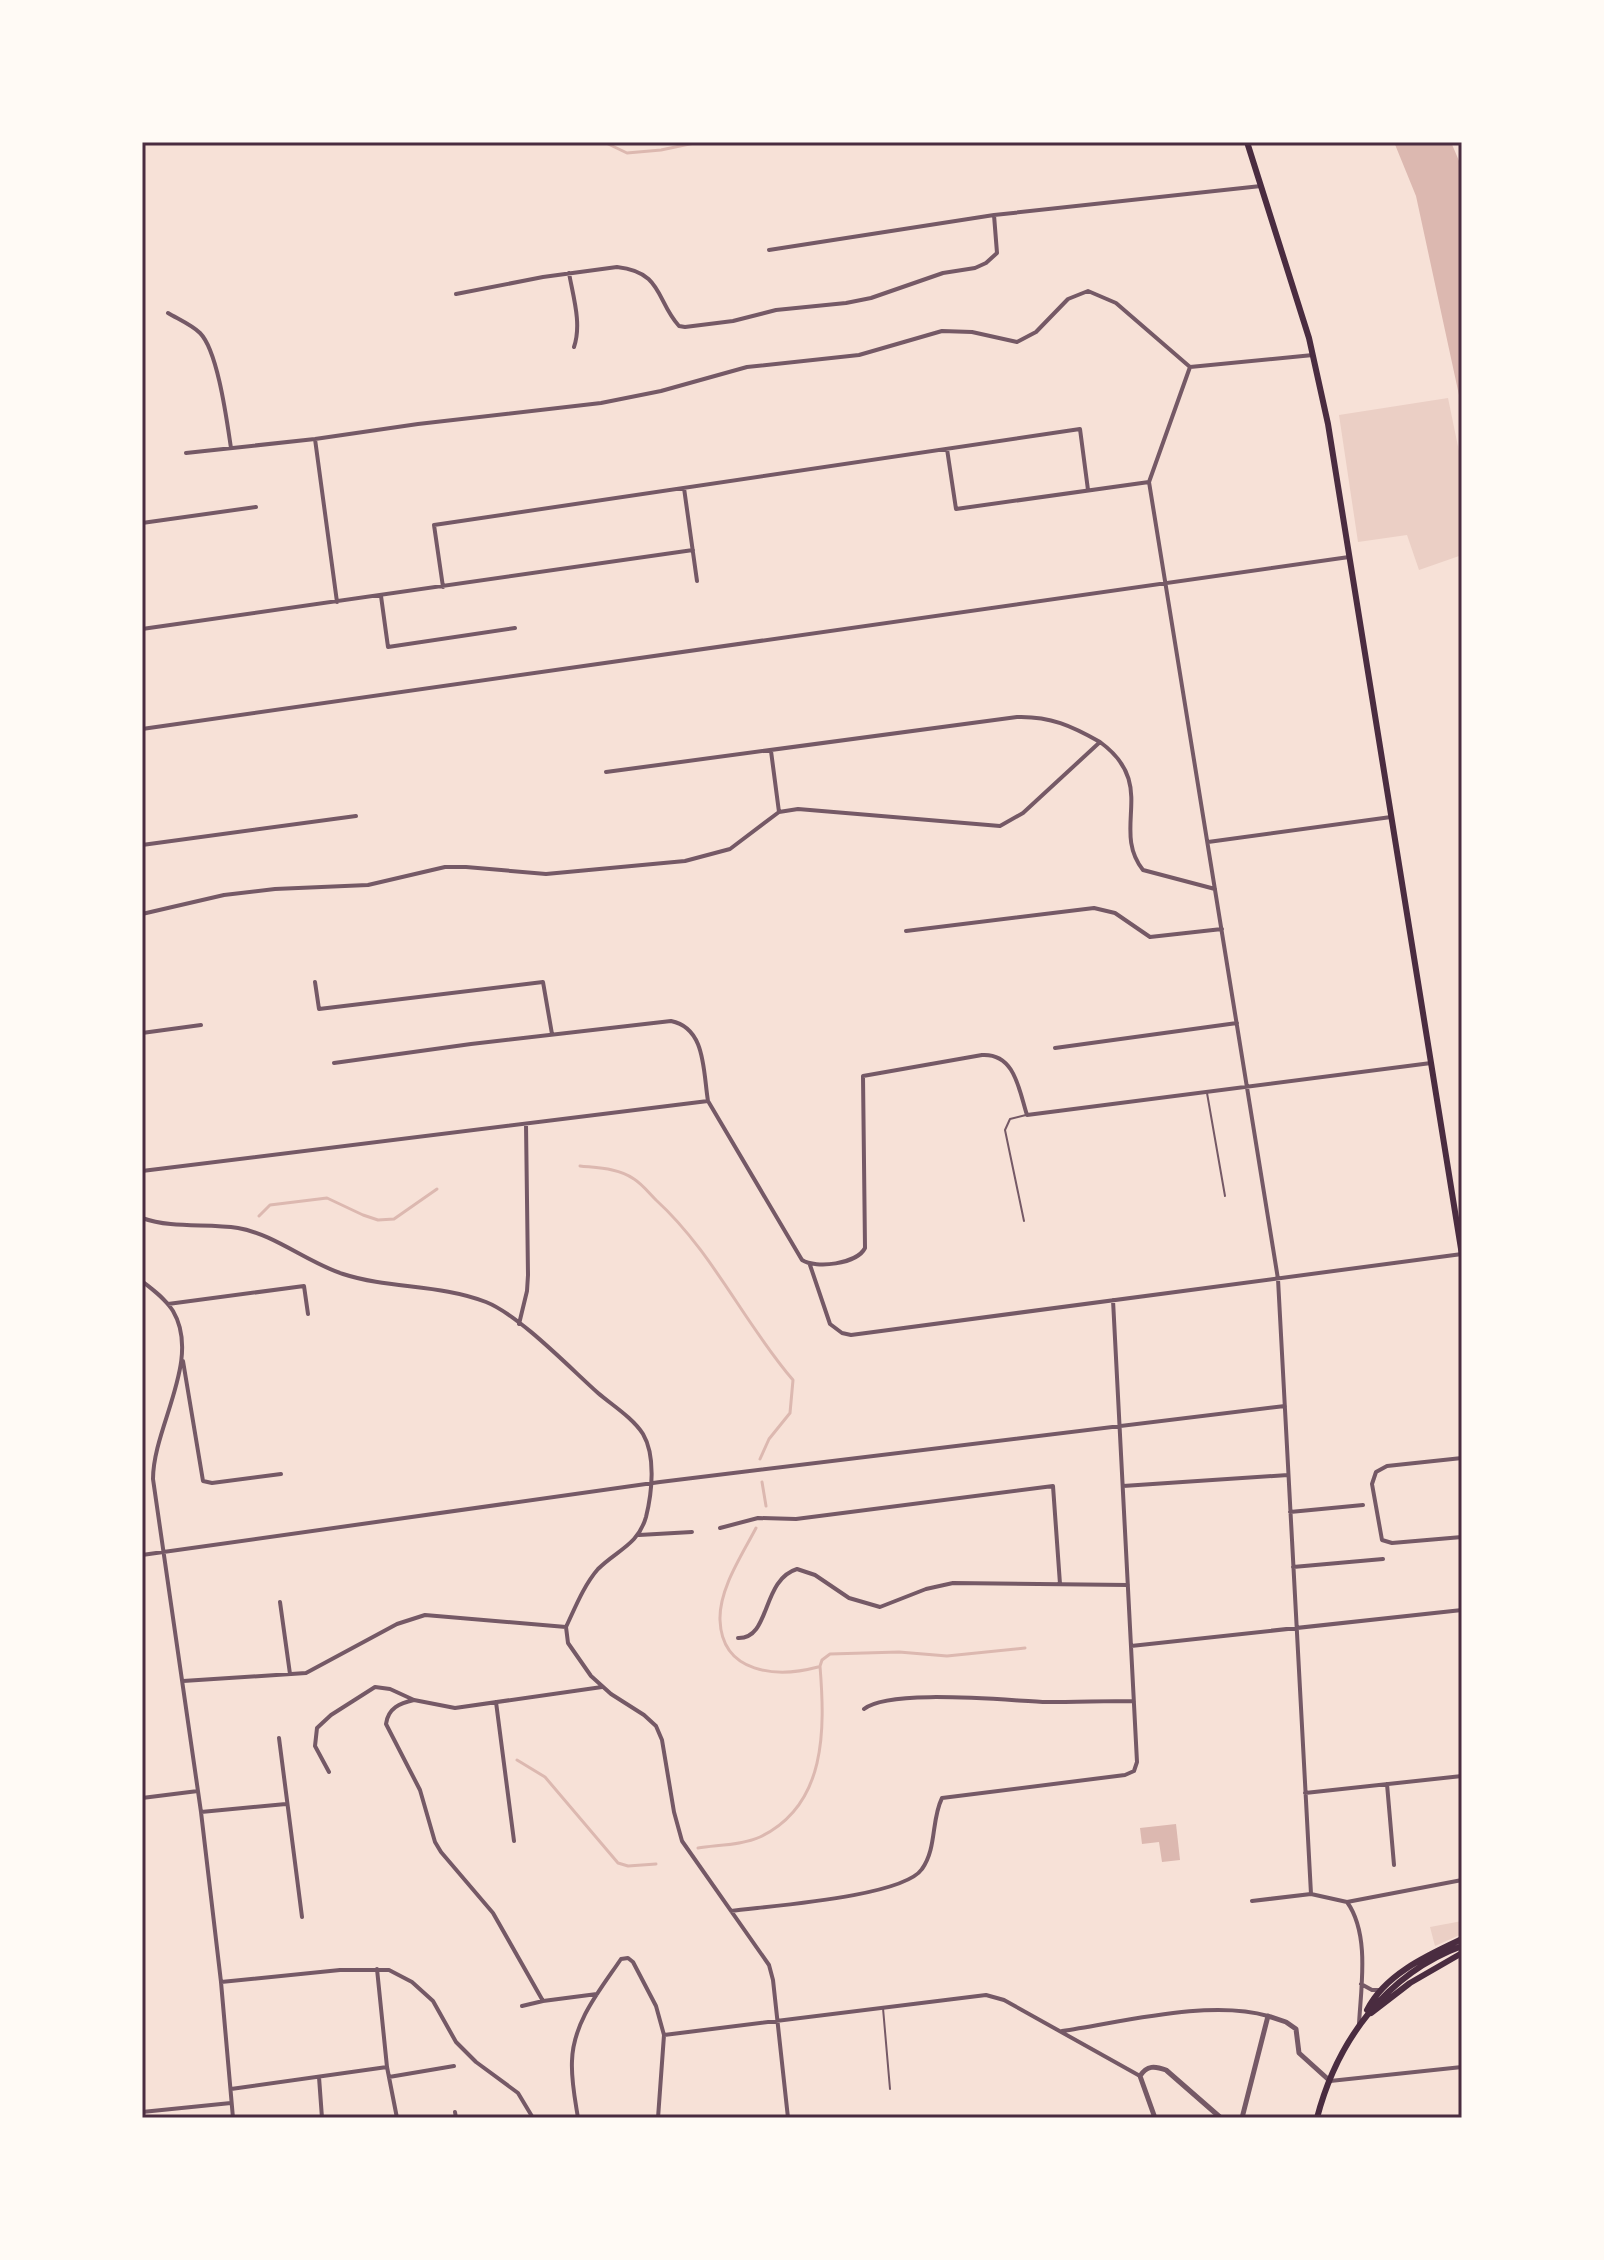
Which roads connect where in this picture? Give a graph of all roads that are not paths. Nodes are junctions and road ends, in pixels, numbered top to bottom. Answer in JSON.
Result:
{"nodes":[{"id":1,"x":1247,"y":142,"type":"edge"},
{"id":2,"x":1261,"y":186,"type":"junction"},
{"id":3,"x":994,"y":215,"type":"junction"},
{"id":4,"x":769,"y":250,"type":"dead end"},
{"id":5,"x":569,"y":273,"type":"junction"},
{"id":6,"x":456,"y":294,"type":"dead end"},
{"id":7,"x":168,"y":313,"type":"dead end"},
{"id":8,"x":574,"y":347,"type":"dead end"},
{"id":9,"x":1313,"y":355,"type":"junction"},
{"id":10,"x":1190,"y":367,"type":"junction"},
{"id":11,"x":315,"y":439,"type":"junction"},
{"id":12,"x":231,"y":448,"type":"junction"},
{"id":13,"x":947,"y":449,"type":"junction"},
{"id":14,"x":186,"y":453,"type":"dead end"},
{"id":15,"x":1149,"y":482,"type":"junction"},
{"id":16,"x":684,"y":488,"type":"junction"},
{"id":17,"x":1088,"y":490,"type":"junction"},
{"id":18,"x":256,"y":507,"type":"dead end"},
{"id":19,"x":142,"y":523,"type":"edge"},
{"id":20,"x":693,"y":550,"type":"junction"},
{"id":21,"x":1349,"y":557,"type":"junction"},
{"id":22,"x":697,"y":581,"type":"dead end"},
{"id":23,"x":1166,"y":583,"type":"junction"},
{"id":24,"x":443,"y":587,"type":"junction"},
{"id":25,"x":381,"y":596,"type":"junction"},
{"id":26,"x":337,"y":602,"type":"junction"},
{"id":27,"x":515,"y":628,"type":"dead end"},
{"id":28,"x":142,"y":629,"type":"edge"},
{"id":29,"x":142,"y":729,"type":"edge"},
{"id":30,"x":1100,"y":742,"type":"junction"},
{"id":31,"x":770,"y":750,"type":"junction"},
{"id":32,"x":606,"y":772,"type":"dead end"},
{"id":33,"x":779,"y":812,"type":"junction"},
{"id":34,"x":356,"y":816,"type":"dead end"},
{"id":35,"x":1391,"y":817,"type":"junction"},
{"id":36,"x":1208,"y":842,"type":"junction"},
{"id":37,"x":142,"y":845,"type":"edge"},
{"id":38,"x":1215,"y":889,"type":"junction"},
{"id":39,"x":142,"y":914,"type":"edge"},
{"id":40,"x":1222,"y":929,"type":"junction"},
{"id":41,"x":906,"y":931,"type":"dead end"},
{"id":42,"x":315,"y":982,"type":"dead end"},
{"id":43,"x":1237,"y":1023,"type":"junction"},
{"id":44,"x":201,"y":1025,"type":"dead end"},
{"id":45,"x":142,"y":1033,"type":"edge"},
{"id":46,"x":552,"y":1034,"type":"junction"},
{"id":47,"x":1055,"y":1048,"type":"dead end"},
{"id":48,"x":334,"y":1063,"type":"dead end"},
{"id":49,"x":1431,"y":1063,"type":"junction"},
{"id":50,"x":1247,"y":1087,"type":"junction"},
{"id":51,"x":1207,"y":1092,"type":"junction"},
{"id":52,"x":708,"y":1101,"type":"junction"},
{"id":53,"x":1027,"y":1115,"type":"junction"},
{"id":54,"x":526,"y":1124,"type":"junction"},
{"id":55,"x":142,"y":1171,"type":"edge"},
{"id":56,"x":1225,"y":1196,"type":"dead end"},
{"id":57,"x":142,"y":1218,"type":"edge"},
{"id":58,"x":1024,"y":1221,"type":"dead end"},
{"id":59,"x":1462,"y":1255,"type":"edge"},
{"id":60,"x":810,"y":1265,"type":"junction"},
{"id":61,"x":1278,"y":1279,"type":"junction"},
{"id":62,"x":142,"y":1281,"type":"edge"},
{"id":63,"x":1113,"y":1300,"type":"junction"},
{"id":64,"x":168,"y":1304,"type":"junction"},
{"id":65,"x":308,"y":1314,"type":"dead end"},
{"id":66,"x":519,"y":1324,"type":"junction"},
{"id":67,"x":182,"y":1355,"type":"junction"},
{"id":68,"x":1285,"y":1406,"type":"junction"},
{"id":69,"x":1120,"y":1425,"type":"junction"},
{"id":70,"x":1462,"y":1458,"type":"edge"},
{"id":71,"x":281,"y":1474,"type":"dead end"},
{"id":72,"x":1288,"y":1475,"type":"junction"},
{"id":73,"x":651,"y":1484,"type":"junction"},
{"id":74,"x":1123,"y":1486,"type":"junction"},
{"id":75,"x":1363,"y":1505,"type":"dead end"},
{"id":76,"x":1290,"y":1512,"type":"junction"},
{"id":77,"x":720,"y":1528,"type":"dead end"},
{"id":78,"x":692,"y":1532,"type":"dead end"},
{"id":79,"x":639,"y":1535,"type":"junction"},
{"id":80,"x":1462,"y":1537,"type":"edge"},
{"id":81,"x":163,"y":1552,"type":"junction"},
{"id":82,"x":142,"y":1555,"type":"edge"},
{"id":83,"x":1383,"y":1559,"type":"dead end"},
{"id":84,"x":1293,"y":1567,"type":"junction"},
{"id":85,"x":1060,"y":1584,"type":"junction"},
{"id":86,"x":1128,"y":1585,"type":"junction"},
{"id":87,"x":280,"y":1602,"type":"dead end"},
{"id":88,"x":1462,"y":1610,"type":"edge"},
{"id":89,"x":566,"y":1627,"type":"junction"},
{"id":90,"x":1296,"y":1628,"type":"junction"},
{"id":91,"x":738,"y":1638,"type":"dead end"},
{"id":92,"x":1131,"y":1646,"type":"junction"},
{"id":93,"x":290,"y":1674,"type":"junction"},
{"id":94,"x":182,"y":1681,"type":"junction"},
{"id":95,"x":602,"y":1687,"type":"junction"},
{"id":96,"x":414,"y":1700,"type":"junction"},
{"id":97,"x":1134,"y":1701,"type":"junction"},
{"id":98,"x":496,"y":1702,"type":"junction"},
{"id":99,"x":864,"y":1709,"type":"dead end"},
{"id":100,"x":279,"y":1738,"type":"dead end"},
{"id":101,"x":329,"y":1772,"type":"dead end"},
{"id":102,"x":1462,"y":1776,"type":"edge"},
{"id":103,"x":1387,"y":1784,"type":"junction"},
{"id":104,"x":198,"y":1791,"type":"junction"},
{"id":105,"x":1305,"y":1793,"type":"junction"},
{"id":106,"x":142,"y":1798,"type":"edge"},
{"id":107,"x":286,"y":1804,"type":"junction"},
{"id":108,"x":201,"y":1812,"type":"junction"},
{"id":109,"x":514,"y":1841,"type":"dead end"},
{"id":110,"x":1394,"y":1865,"type":"dead end"},
{"id":111,"x":1462,"y":1880,"type":"edge"},
{"id":112,"x":1311,"y":1894,"type":"junction"},
{"id":113,"x":1252,"y":1901,"type":"dead end"},
{"id":114,"x":1347,"y":1902,"type":"junction"},
{"id":115,"x":731,"y":1911,"type":"junction"},
{"id":116,"x":302,"y":1917,"type":"dead end"},
{"id":117,"x":1462,"y":1939,"type":"edge"},
{"id":118,"x":1462,"y":1946,"type":"edge"},
{"id":119,"x":1462,"y":1953,"type":"edge"},
{"id":120,"x":1421,"y":1960,"type":"junction"},
{"id":121,"x":1447,"y":1961,"type":"junction"},
{"id":122,"x":377,"y":1969,"type":"junction"},
{"id":123,"x":221,"y":1982,"type":"junction"},
{"id":124,"x":1361,"y":1984,"type":"junction"},
{"id":125,"x":1382,"y":1993,"type":"junction"},
{"id":126,"x":597,"y":1994,"type":"junction"},
{"id":127,"x":543,"y":2001,"type":"junction"},
{"id":128,"x":522,"y":2006,"type":"dead end"},
{"id":129,"x":883,"y":2007,"type":"junction"},
{"id":130,"x":1268,"y":2016,"type":"junction"},
{"id":131,"x":1365,"y":2017,"type":"junction"},
{"id":132,"x":778,"y":2021,"type":"junction"},
{"id":133,"x":1359,"y":2024,"type":"junction"},
{"id":134,"x":1059,"y":2031,"type":"junction"},
{"id":135,"x":664,"y":2035,"type":"junction"},
{"id":136,"x":454,"y":2066,"type":"dead end"},
{"id":137,"x":387,"y":2067,"type":"junction"},
{"id":138,"x":1462,"y":2067,"type":"edge"},
{"id":139,"x":1140,"y":2076,"type":"junction"},
{"id":140,"x":319,"y":2077,"type":"junction"},
{"id":141,"x":389,"y":2077,"type":"junction"},
{"id":142,"x":1330,"y":2081,"type":"junction"},
{"id":143,"x":230,"y":2089,"type":"junction"},
{"id":144,"x":890,"y":2089,"type":"dead end"},
{"id":145,"x":231,"y":2103,"type":"junction"},
{"id":146,"x":142,"y":2112,"type":"edge"},
{"id":147,"x":233,"y":2118,"type":"edge"},
{"id":148,"x":322,"y":2118,"type":"edge"},
{"id":149,"x":397,"y":2118,"type":"edge"},
{"id":150,"x":533,"y":2118,"type":"edge"},
{"id":151,"x":578,"y":2118,"type":"edge"},
{"id":152,"x":658,"y":2118,"type":"edge"},
{"id":153,"x":788,"y":2118,"type":"edge"},
{"id":154,"x":1155,"y":2118,"type":"edge"},
{"id":155,"x":1221,"y":2118,"type":"edge"},
{"id":156,"x":1242,"y":2118,"type":"edge"},
{"id":157,"x":1317,"y":2118,"type":"edge"}],
"edges":[{"from":1,"to":2,"type":"main road"},
{"from":2,"to":3,"type":"street"},
{"from":2,"to":9,"type":"main road"},
{"from":3,"to":4,"type":"street"},
{"from":3,"to":5,"type":"street"},
{"from":5,"to":6,"type":"street"},
{"from":5,"to":8,"type":"street"},
{"from":7,"to":12,"type":"street"},
{"from":9,"to":10,"type":"street"},
{"from":9,"to":21,"type":"main road"},
{"from":10,"to":11,"type":"street"},
{"from":10,"to":15,"type":"street"},
{"from":11,"to":12,"type":"street"},
{"from":11,"to":26,"type":"street"},
{"from":12,"to":14,"type":"street"},
{"from":13,"to":16,"type":"street"},
{"from":13,"to":17,"type":"street"},
{"from":13,"to":17,"type":"street"},
{"from":15,"to":17,"type":"street"},
{"from":15,"to":23,"type":"street"},
{"from":16,"to":20,"type":"street"},
{"from":16,"to":24,"type":"street"},
{"from":18,"to":19,"type":"street"},
{"from":20,"to":22,"type":"street"},
{"from":20,"to":24,"type":"street"},
{"from":21,"to":23,"type":"street"},
{"from":21,"to":35,"type":"main road"},
{"from":23,"to":29,"type":"street"},
{"from":23,"to":36,"type":"street"},
{"from":24,"to":25,"type":"street"},
{"from":25,"to":26,"type":"street"},
{"from":25,"to":27,"type":"street"},
{"from":26,"to":28,"type":"street"},
{"from":30,"to":31,"type":"street"},
{"from":30,"to":33,"type":"street"},
{"from":30,"to":38,"type":"street"},
{"from":31,"to":32,"type":"street"},
{"from":31,"to":33,"type":"street"},
{"from":33,"to":39,"type":"street"},
{"from":34,"to":37,"type":"street"},
{"from":35,"to":36,"type":"street"},
{"from":35,"to":49,"type":"main road"},
{"from":36,"to":38,"type":"street"},
{"from":38,"to":40,"type":"street"},
{"from":40,"to":41,"type":"street"},
{"from":40,"to":43,"type":"street"},
{"from":42,"to":46,"type":"street"},
{"from":43,"to":47,"type":"street"},
{"from":43,"to":50,"type":"street"},
{"from":44,"to":45,"type":"street"},
{"from":46,"to":48,"type":"street"},
{"from":46,"to":52,"type":"street"},
{"from":49,"to":50,"type":"street"},
{"from":49,"to":59,"type":"main road"},
{"from":50,"to":51,"type":"street"},
{"from":50,"to":61,"type":"street"},
{"from":51,"to":53,"type":"street"},
{"from":51,"to":56,"type":"lane"},
{"from":52,"to":54,"type":"street"},
{"from":52,"to":60,"type":"street"},
{"from":53,"to":58,"type":"lane"},
{"from":53,"to":60,"type":"street"},
{"from":54,"to":55,"type":"street"},
{"from":54,"to":66,"type":"street"},
{"from":57,"to":66,"type":"street"},
{"from":59,"to":61,"type":"street"},
{"from":60,"to":63,"type":"street"},
{"from":61,"to":63,"type":"street"},
{"from":61,"to":68,"type":"street"},
{"from":62,"to":64,"type":"street"},
{"from":63,"to":69,"type":"street"},
{"from":64,"to":65,"type":"street"},
{"from":64,"to":67,"type":"street"},
{"from":66,"to":73,"type":"street"},
{"from":67,"to":71,"type":"street"},
{"from":67,"to":81,"type":"street"},
{"from":68,"to":69,"type":"street"},
{"from":68,"to":72,"type":"street"},
{"from":69,"to":73,"type":"street"},
{"from":69,"to":74,"type":"street"},
{"from":70,"to":80,"type":"street"},
{"from":72,"to":74,"type":"street"},
{"from":72,"to":76,"type":"street"},
{"from":73,"to":79,"type":"street"},
{"from":73,"to":81,"type":"street"},
{"from":74,"to":86,"type":"street"},
{"from":75,"to":76,"type":"street"},
{"from":76,"to":84,"type":"street"},
{"from":77,"to":85,"type":"street"},
{"from":78,"to":79,"type":"street"},
{"from":79,"to":89,"type":"street"},
{"from":81,"to":82,"type":"street"},
{"from":81,"to":94,"type":"street"},
{"from":83,"to":84,"type":"street"},
{"from":84,"to":90,"type":"street"},
{"from":85,"to":86,"type":"street"},
{"from":85,"to":91,"type":"street"},
{"from":86,"to":92,"type":"street"},
{"from":87,"to":93,"type":"street"},
{"from":88,"to":90,"type":"street"},
{"from":89,"to":93,"type":"street"},
{"from":89,"to":95,"type":"street"},
{"from":90,"to":92,"type":"street"},
{"from":90,"to":105,"type":"street"},
{"from":92,"to":97,"type":"street"},
{"from":93,"to":94,"type":"street"},
{"from":94,"to":104,"type":"street"},
{"from":95,"to":98,"type":"street"},
{"from":95,"to":115,"type":"street"},
{"from":96,"to":98,"type":"street"},
{"from":96,"to":101,"type":"street"},
{"from":96,"to":127,"type":"street"},
{"from":97,"to":99,"type":"street"},
{"from":97,"to":115,"type":"street"},
{"from":98,"to":109,"type":"street"},
{"from":100,"to":107,"type":"street"},
{"from":102,"to":103,"type":"street"},
{"from":103,"to":105,"type":"street"},
{"from":103,"to":110,"type":"street"},
{"from":104,"to":106,"type":"street"},
{"from":104,"to":108,"type":"street"},
{"from":105,"to":112,"type":"street"},
{"from":107,"to":108,"type":"street"},
{"from":107,"to":116,"type":"street"},
{"from":108,"to":123,"type":"street"},
{"from":111,"to":114,"type":"street"},
{"from":112,"to":113,"type":"street"},
{"from":112,"to":114,"type":"street"},
{"from":114,"to":124,"type":"street"},
{"from":115,"to":132,"type":"street"},
{"from":117,"to":120,"type":"main road"},
{"from":118,"to":125,"type":"main road"},
{"from":119,"to":121,"type":"main road"},
{"from":120,"to":121,"type":"main road"},
{"from":120,"to":125,"type":"main road"},
{"from":121,"to":131,"type":"main road"},
{"from":122,"to":123,"type":"street"},
{"from":122,"to":137,"type":"street"},
{"from":122,"to":150,"type":"street"},
{"from":123,"to":143,"type":"street"},
{"from":124,"to":125,"type":"street"},
{"from":124,"to":133,"type":"street"},
{"from":125,"to":131,"type":"main road"},
{"from":126,"to":127,"type":"street"},
{"from":126,"to":135,"type":"street"},
{"from":126,"to":151,"type":"street"},
{"from":127,"to":128,"type":"street"},
{"from":129,"to":132,"type":"street"},
{"from":129,"to":134,"type":"street"},
{"from":129,"to":144,"type":"lane"},
{"from":130,"to":134,"type":"street"},
{"from":130,"to":142,"type":"street"},
{"from":130,"to":156,"type":"street"},
{"from":131,"to":133,"type":"main road"},
{"from":132,"to":135,"type":"street"},
{"from":132,"to":153,"type":"street"},
{"from":133,"to":142,"type":"main road"},
{"from":134,"to":139,"type":"street"},
{"from":135,"to":152,"type":"street"},
{"from":136,"to":141,"type":"street"},
{"from":137,"to":140,"type":"street"},
{"from":137,"to":141,"type":"street"},
{"from":138,"to":142,"type":"street"},
{"from":139,"to":154,"type":"street"},
{"from":139,"to":155,"type":"street"},
{"from":140,"to":143,"type":"street"},
{"from":140,"to":148,"type":"street"},
{"from":141,"to":149,"type":"street"},
{"from":142,"to":157,"type":"main road"},
{"from":143,"to":145,"type":"street"},
{"from":145,"to":146,"type":"street"},
{"from":145,"to":147,"type":"street"}]}
